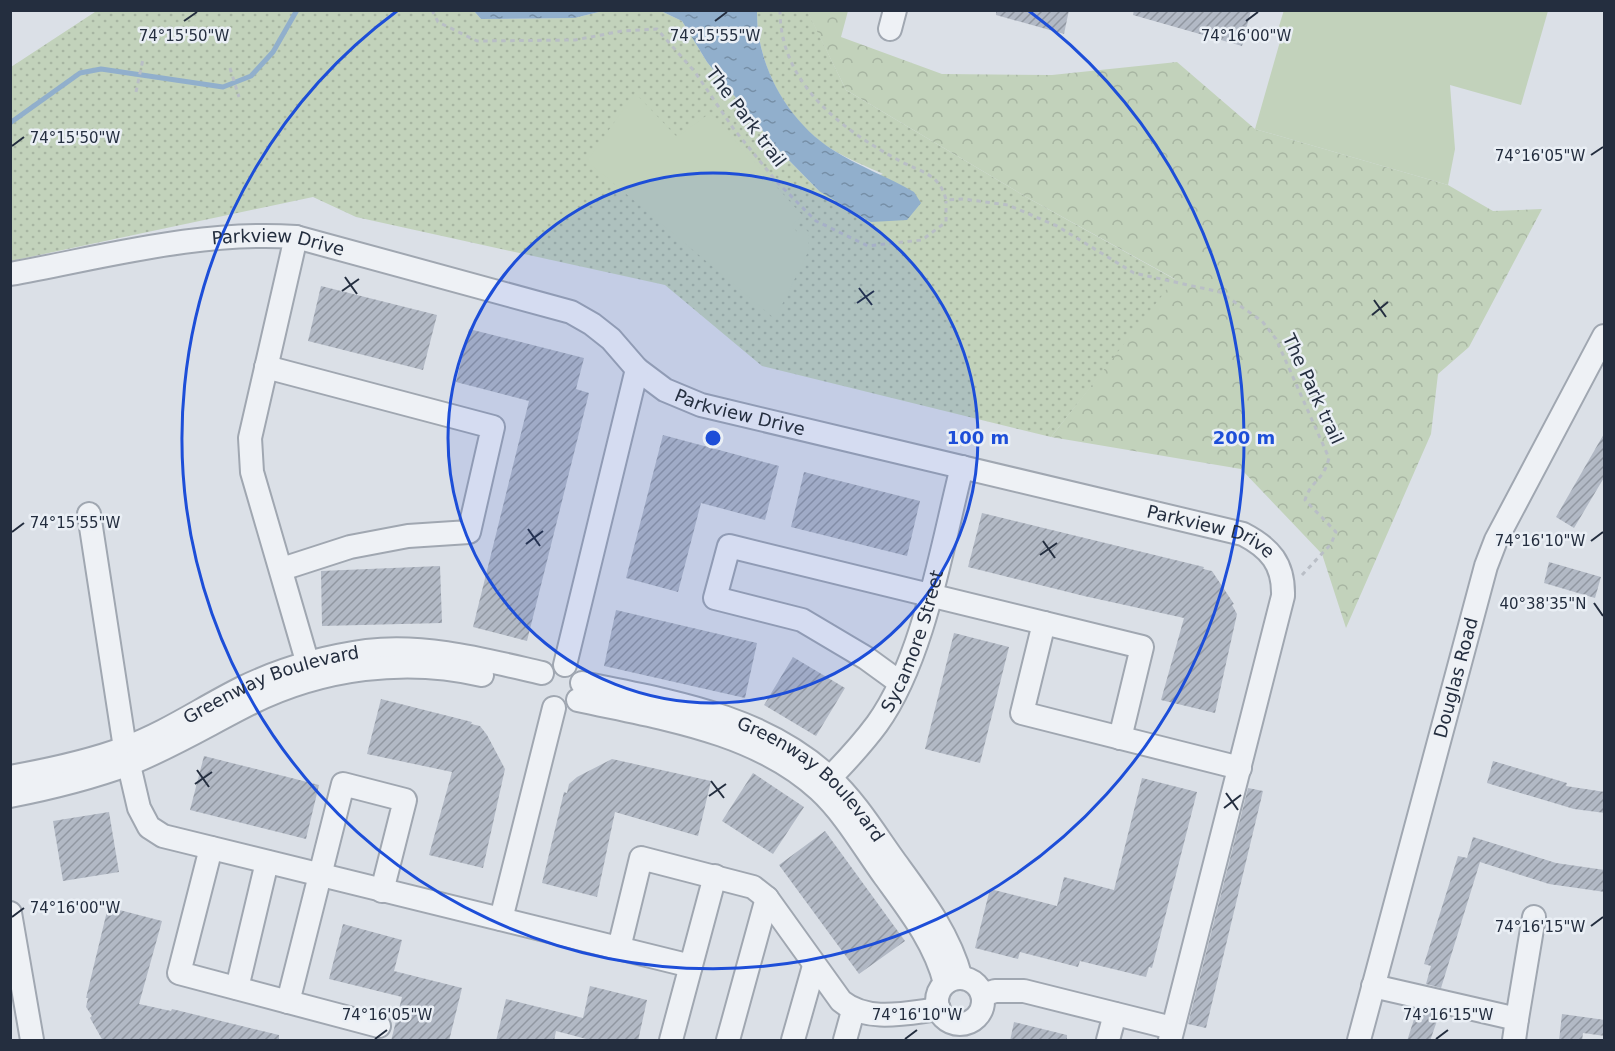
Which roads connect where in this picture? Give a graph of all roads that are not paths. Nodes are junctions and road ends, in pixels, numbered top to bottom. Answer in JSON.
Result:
{"nodes":[{"id":1,"x":296,"y":237,"type":"junction"},
{"id":2,"x":10,"y":274,"type":"edge"},
{"id":3,"x":1605,"y":336,"type":"edge"},
{"id":4,"x":266,"y":367,"type":"junction"},
{"id":5,"x":637,"y":369,"type":"junction"},
{"id":6,"x":962,"y":467,"type":"junction"},
{"id":7,"x":89,"y":514,"type":"dead end"},
{"id":8,"x":282,"y":569,"type":"junction"},
{"id":9,"x":929,"y":594,"type":"junction"},
{"id":10,"x":1044,"y":623,"type":"junction"},
{"id":11,"x":565,"y":665,"type":"junction"},
{"id":12,"x":310,"y":671,"type":"junction"},
{"id":13,"x":540,"y":680,"type":"junction"},
{"id":14,"x":899,"y":682,"type":"junction"},
{"id":15,"x":580,"y":692,"type":"junction"},
{"id":16,"x":554,"y":708,"type":"junction"},
{"id":17,"x":1120,"y":738,"type":"junction"},
{"id":18,"x":127,"y":756,"type":"junction"},
{"id":19,"x":1240,"y":768,"type":"junction"},
{"id":20,"x":10,"y":777,"type":"edge"},
{"id":21,"x":825,"y":784,"type":"junction"},
{"id":22,"x":10,"y":796,"type":"edge"},
{"id":23,"x":211,"y":848,"type":"junction"},
{"id":24,"x":267,"y":862,"type":"junction"},
{"id":25,"x":320,"y":875,"type":"junction"},
{"id":26,"x":715,"y":876,"type":"junction"},
{"id":27,"x":382,"y":891,"type":"junction"},
{"id":28,"x":767,"y":898,"type":"junction"},
{"id":29,"x":10,"y":913,"type":"edge"},
{"id":30,"x":1534,"y":917,"type":"dead end"},
{"id":31,"x":501,"y":919,"type":"junction"},
{"id":32,"x":619,"y":948,"type":"junction"},
{"id":33,"x":691,"y":966,"type":"junction"},
{"id":34,"x":814,"y":966,"type":"junction"},
{"id":35,"x":953,"y":980,"type":"junction"},
{"id":36,"x":1373,"y":986,"type":"junction"},
{"id":37,"x":237,"y":988,"type":"junction"},
{"id":38,"x":983,"y":994,"type":"junction"},
{"id":39,"x":288,"y":1002,"type":"junction"},
{"id":40,"x":939,"y":1009,"type":"junction"},
{"id":41,"x":852,"y":1011,"type":"junction"},
{"id":42,"x":1115,"y":1014,"type":"junction"},
{"id":43,"x":379,"y":1026,"type":"dead end"},
{"id":44,"x":1515,"y":1030,"type":"edge"},
{"id":45,"x":968,"y":1031,"type":"edge"},
{"id":46,"x":1171,"y":1035,"type":"edge"},
{"id":47,"x":32,"y":1041,"type":"edge"},
{"id":48,"x":671,"y":1041,"type":"edge"},
{"id":49,"x":728,"y":1041,"type":"edge"},
{"id":50,"x":793,"y":1041,"type":"edge"},
{"id":51,"x":845,"y":1041,"type":"edge"},
{"id":52,"x":1108,"y":1041,"type":"edge"},
{"id":53,"x":1359,"y":1041,"type":"edge"}],
"edges":[{"from":1,"to":2,"type":"street","name":"Parkview Drive"},
{"from":1,"to":4,"type":"street"},
{"from":1,"to":5,"type":"street","name":"Parkview Drive"},
{"from":3,"to":36,"type":"street","name":"Douglas Road"},
{"from":4,"to":8,"type":"street"},
{"from":4,"to":8,"type":"street"},
{"from":5,"to":6,"type":"street","name":"Parkview Drive"},
{"from":5,"to":11,"type":"street"},
{"from":6,"to":9,"type":"street","name":"Sycamore Street"},
{"from":6,"to":19,"type":"street","name":"Parkview Drive"},
{"from":7,"to":18,"type":"street"},
{"from":8,"to":12,"type":"street"},
{"from":9,"to":10,"type":"street"},
{"from":9,"to":14,"type":"street","name":"Sycamore Street"},
{"from":9,"to":14,"type":"street"},
{"from":10,"to":17,"type":"street"},
{"from":10,"to":17,"type":"street"},
{"from":11,"to":13,"type":"street"},
{"from":11,"to":15,"type":"street"},
{"from":12,"to":13,"type":"street","name":"Greenway Boulevard"},
{"from":12,"to":18,"type":"street","name":"Greenway Boulevard"},
{"from":13,"to":16,"type":"street"},
{"from":14,"to":21,"type":"street","name":"Sycamore Street"},
{"from":15,"to":16,"type":"street"},
{"from":15,"to":21,"type":"street","name":"Greenway Boulevard"},
{"from":16,"to":31,"type":"street"},
{"from":17,"to":19,"type":"street"},
{"from":18,"to":20,"type":"street","name":"Greenway Boulevard"},
{"from":18,"to":22,"type":"street","name":"Greenway Boulevard"},
{"from":18,"to":23,"type":"street"},
{"from":19,"to":46,"type":"street"},
{"from":21,"to":35,"type":"street","name":"Greenway Boulevard"},
{"from":23,"to":24,"type":"street"},
{"from":23,"to":37,"type":"street"},
{"from":24,"to":25,"type":"street"},
{"from":24,"to":37,"type":"street"},
{"from":25,"to":27,"type":"street"},
{"from":25,"to":27,"type":"street"},
{"from":25,"to":39,"type":"street"},
{"from":26,"to":28,"type":"street"},
{"from":26,"to":32,"type":"street"},
{"from":26,"to":33,"type":"street"},
{"from":27,"to":31,"type":"street"},
{"from":28,"to":34,"type":"street"},
{"from":28,"to":49,"type":"street"},
{"from":29,"to":47,"type":"street"},
{"from":30,"to":44,"type":"street"},
{"from":31,"to":32,"type":"street"},
{"from":32,"to":33,"type":"street"},
{"from":33,"to":48,"type":"street"},
{"from":34,"to":41,"type":"street"},
{"from":34,"to":50,"type":"street"},
{"from":35,"to":38,"type":"street"},
{"from":35,"to":40,"type":"street"},
{"from":36,"to":44,"type":"street"},
{"from":36,"to":53,"type":"street","name":"Douglas Road"},
{"from":37,"to":39,"type":"street"},
{"from":38,"to":42,"type":"street"},
{"from":38,"to":45,"type":"street"},
{"from":39,"to":43,"type":"street"},
{"from":40,"to":41,"type":"street"},
{"from":40,"to":45,"type":"street"},
{"from":41,"to":51,"type":"street"},
{"from":42,"to":46,"type":"street"},
{"from":42,"to":52,"type":"street"}]}
